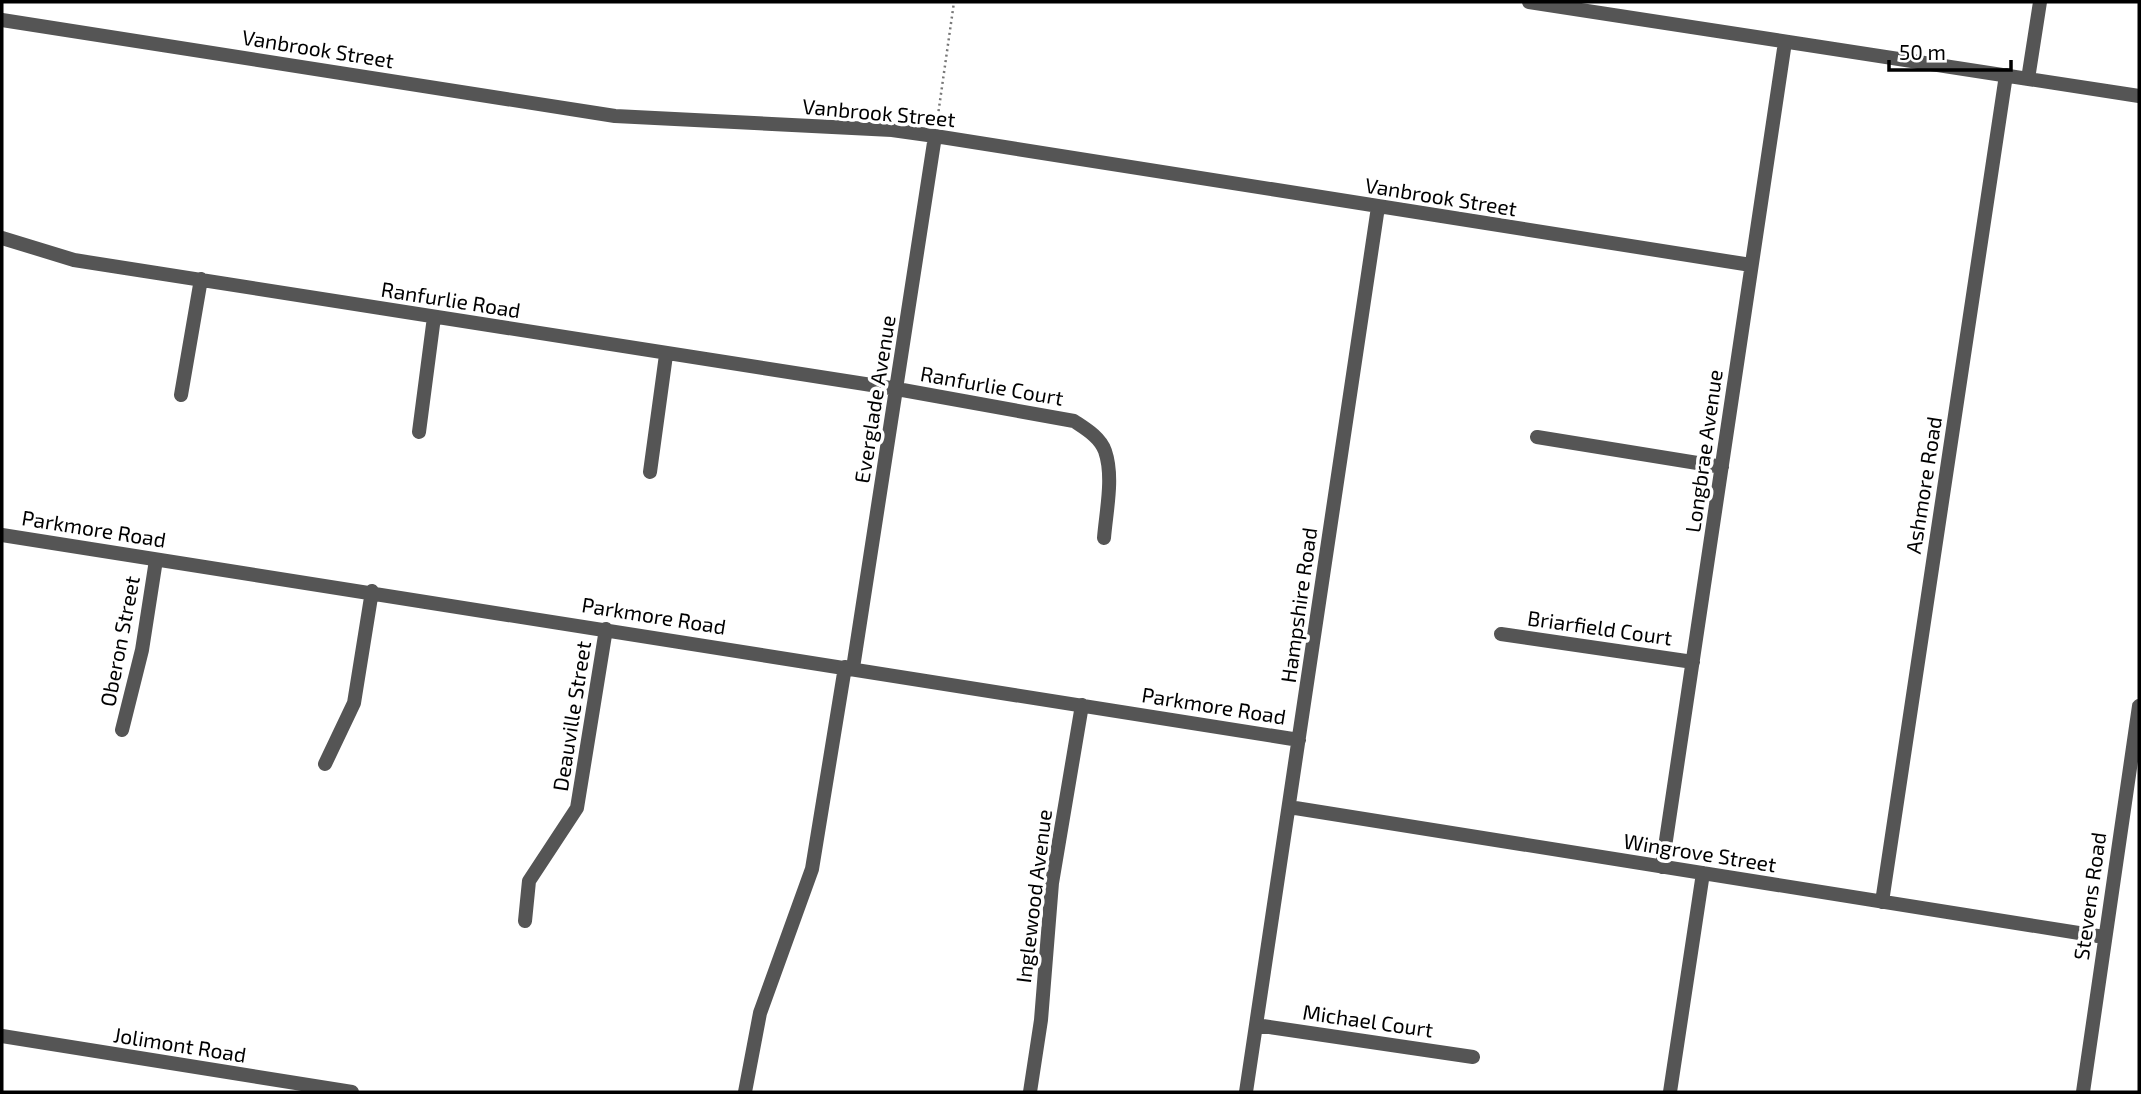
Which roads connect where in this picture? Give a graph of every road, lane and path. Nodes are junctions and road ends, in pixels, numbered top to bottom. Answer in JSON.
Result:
{"nodes":[{"id":1,"x":954,"y":2,"type":"edge"},
{"id":2,"x":1529,"y":2,"type":"edge"},
{"id":3,"x":2040,"y":2,"type":"edge"},
{"id":4,"x":2,"y":20,"type":"edge"},
{"id":5,"x":1785,"y":42,"type":"junction"},
{"id":6,"x":2006,"y":75,"type":"junction"},
{"id":7,"x":2028,"y":79,"type":"junction"},
{"id":8,"x":2139,"y":96,"type":"edge"},
{"id":9,"x":935,"y":136,"type":"junction"},
{"id":10,"x":1378,"y":207,"type":"junction"},
{"id":11,"x":2,"y":238,"type":"edge"},
{"id":12,"x":1751,"y":265,"type":"junction"},
{"id":13,"x":201,"y":279,"type":"junction"},
{"id":14,"x":434,"y":317,"type":"junction"},
{"id":15,"x":666,"y":355,"type":"junction"},
{"id":16,"x":897,"y":389,"type":"junction"},
{"id":17,"x":181,"y":395,"type":"dead end"},
{"id":18,"x":419,"y":432,"type":"dead end"},
{"id":19,"x":1537,"y":437,"type":"dead end"},
{"id":20,"x":1723,"y":467,"type":"junction"},
{"id":21,"x":650,"y":471,"type":"dead end"},
{"id":22,"x":2,"y":535,"type":"edge"},
{"id":23,"x":1104,"y":538,"type":"dead end"},
{"id":24,"x":156,"y":560,"type":"junction"},
{"id":25,"x":372,"y":591,"type":"junction"},
{"id":26,"x":606,"y":629,"type":"junction"},
{"id":27,"x":1501,"y":634,"type":"dead end"},
{"id":28,"x":1693,"y":662,"type":"junction"},
{"id":29,"x":849,"y":668,"type":"junction"},
{"id":30,"x":1082,"y":705,"type":"junction"},
{"id":31,"x":2139,"y":706,"type":"edge"},
{"id":32,"x":122,"y":730,"type":"dead end"},
{"id":33,"x":1299,"y":740,"type":"junction"},
{"id":34,"x":325,"y":764,"type":"dead end"},
{"id":35,"x":1289,"y":807,"type":"junction"},
{"id":36,"x":1662,"y":867,"type":"junction"},
{"id":37,"x":1703,"y":873,"type":"junction"},
{"id":38,"x":1882,"y":902,"type":"junction"},
{"id":39,"x":525,"y":920,"type":"dead end"},
{"id":40,"x":2104,"y":937,"type":"junction"},
{"id":41,"x":1256,"y":1025,"type":"junction"},
{"id":42,"x":2,"y":1036,"type":"edge"},
{"id":43,"x":1473,"y":1057,"type":"dead end"},
{"id":44,"x":352,"y":1092,"type":"edge"},
{"id":45,"x":745,"y":1092,"type":"edge"},
{"id":46,"x":1030,"y":1092,"type":"edge"},
{"id":47,"x":1247,"y":1092,"type":"edge"},
{"id":48,"x":1670,"y":1092,"type":"edge"},
{"id":49,"x":2083,"y":1092,"type":"edge"}],
"edges":[{"from":1,"to":9,"type":"path"},
{"from":2,"to":5,"type":"street"},
{"from":3,"to":7,"type":"street"},
{"from":4,"to":9,"type":"street","name":"Vanbrook Street"},
{"from":5,"to":6,"type":"street"},
{"from":5,"to":12,"type":"street","name":"Longbrae Avenue"},
{"from":6,"to":7,"type":"street"},
{"from":6,"to":38,"type":"street","name":"Ashmore Road"},
{"from":7,"to":8,"type":"street"},
{"from":9,"to":10,"type":"street","name":"Vanbrook Street"},
{"from":9,"to":16,"type":"street","name":"Everglade Avenue"},
{"from":10,"to":12,"type":"street","name":"Vanbrook Street"},
{"from":10,"to":33,"type":"street","name":"Hampshire Road"},
{"from":11,"to":13,"type":"street","name":"Ranfurlie Road"},
{"from":12,"to":20,"type":"street","name":"Longbrae Avenue"},
{"from":13,"to":14,"type":"street","name":"Ranfurlie Road"},
{"from":13,"to":17,"type":"street"},
{"from":14,"to":15,"type":"street","name":"Ranfurlie Road"},
{"from":14,"to":18,"type":"street"},
{"from":15,"to":16,"type":"street","name":"Ranfurlie Road"},
{"from":15,"to":21,"type":"street"},
{"from":16,"to":23,"type":"street","name":"Ranfurlie Court"},
{"from":16,"to":29,"type":"street","name":"Everglade Avenue"},
{"from":19,"to":20,"type":"street"},
{"from":20,"to":28,"type":"street","name":"Longbrae Avenue"},
{"from":22,"to":24,"type":"street","name":"Parkmore Road"},
{"from":24,"to":25,"type":"street","name":"Parkmore Road"},
{"from":24,"to":32,"type":"street","name":"Oberon Street"},
{"from":25,"to":26,"type":"street","name":"Parkmore Road"},
{"from":25,"to":34,"type":"street"},
{"from":26,"to":29,"type":"street","name":"Parkmore Road"},
{"from":26,"to":39,"type":"street","name":"Deauville Street"},
{"from":27,"to":28,"type":"street","name":"Briarfield Court"},
{"from":28,"to":36,"type":"street","name":"Longbrae Avenue"},
{"from":29,"to":30,"type":"street","name":"Parkmore Road"},
{"from":29,"to":45,"type":"street","name":"Everglade Avenue"},
{"from":30,"to":33,"type":"street","name":"Parkmore Road"},
{"from":30,"to":46,"type":"street","name":"Inglewood Avenue"},
{"from":31,"to":40,"type":"street","name":"Stevens Road"},
{"from":33,"to":35,"type":"street","name":"Hampshire Road"},
{"from":35,"to":36,"type":"street","name":"Wingrove Street"},
{"from":35,"to":41,"type":"street","name":"Hampshire Road"},
{"from":36,"to":37,"type":"street","name":"Wingrove Street"},
{"from":37,"to":38,"type":"street","name":"Wingrove Street"},
{"from":37,"to":48,"type":"street"},
{"from":38,"to":40,"type":"street","name":"Wingrove Street"},
{"from":40,"to":49,"type":"street","name":"Stevens Road"},
{"from":41,"to":43,"type":"street","name":"Michael Court"},
{"from":41,"to":47,"type":"street","name":"Hampshire Road"},
{"from":42,"to":44,"type":"street","name":"Jolimont Road"}]}
